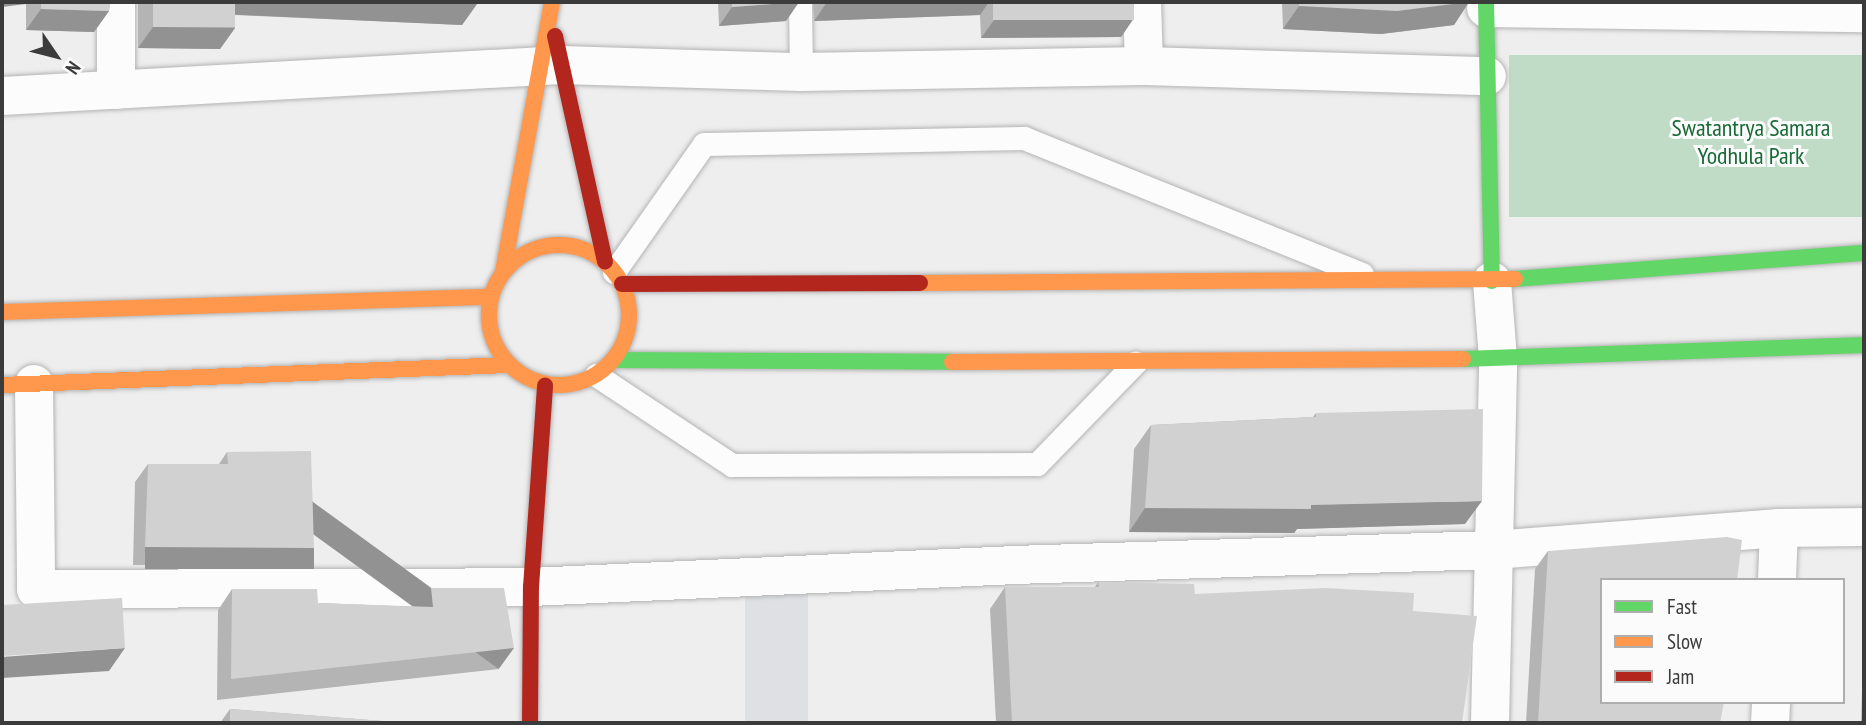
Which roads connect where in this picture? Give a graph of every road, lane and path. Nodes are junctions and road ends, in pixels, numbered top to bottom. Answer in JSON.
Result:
{"nodes":[{"id":1,"x":116,"y":2,"type":"edge"},
{"id":2,"x":552,"y":2,"type":"edge"},
{"id":3,"x":800,"y":2,"type":"edge"},
{"id":4,"x":1142,"y":2,"type":"edge"},
{"id":5,"x":1486,"y":5,"type":"edge"},
{"id":6,"x":1859,"y":9,"type":"edge"},
{"id":7,"x":552,"y":66,"type":"junction"},
{"id":8,"x":1144,"y":66,"type":"junction"},
{"id":9,"x":801,"y":72,"type":"junction"},
{"id":10,"x":1487,"y":76,"type":"junction"},
{"id":11,"x":116,"y":90,"type":"junction"},
{"id":12,"x":2,"y":96,"type":"edge"},
{"id":13,"x":1864,"y":253,"type":"edge"},
{"id":14,"x":503,"y":272,"type":"junction"},
{"id":15,"x":614,"y":272,"type":"junction"},
{"id":16,"x":1381,"y":281,"type":"junction"},
{"id":17,"x":1492,"y":281,"type":"junction"},
{"id":18,"x":490,"y":298,"type":"junction"},
{"id":19,"x":2,"y":312,"type":"edge"},
{"id":20,"x":1864,"y":345,"type":"edge"},
{"id":21,"x":1498,"y":359,"type":"junction"},
{"id":22,"x":1135,"y":363,"type":"junction"},
{"id":23,"x":508,"y":365,"type":"junction"},
{"id":24,"x":604,"y":368,"type":"junction"},
{"id":25,"x":18,"y":384,"type":"edge"},
{"id":26,"x":545,"y":385,"type":"junction"},
{"id":27,"x":1864,"y":527,"type":"edge"},
{"id":28,"x":1779,"y":528,"type":"junction"},
{"id":29,"x":1493,"y":550,"type":"junction"},
{"id":30,"x":1777,"y":578,"type":"edge"},
{"id":31,"x":531,"y":587,"type":"junction"},
{"id":32,"x":1771,"y":704,"type":"edge"},
{"id":33,"x":530,"y":723,"type":"edge"},
{"id":34,"x":1490,"y":723,"type":"edge"},
{"id":35,"x":1770,"y":723,"type":"edge"}],
"edges":[{"from":1,"to":11,"type":"street"},
{"from":2,"to":7,"type":"main road"},
{"from":3,"to":9,"type":"lane"},
{"from":4,"to":8,"type":"street"},
{"from":5,"to":6,"type":"street"},
{"from":5,"to":10,"type":"main road"},
{"from":7,"to":9,"type":"street"},
{"from":7,"to":11,"type":"street"},
{"from":7,"to":14,"type":"main road"},
{"from":7,"to":15,"type":"main road"},
{"from":8,"to":9,"type":"street"},
{"from":8,"to":10,"type":"street"},
{"from":10,"to":17,"type":"main road"},
{"from":11,"to":12,"type":"street"},
{"from":13,"to":17,"type":"main road"},
{"from":14,"to":15,"type":"main road"},
{"from":14,"to":18,"type":"main road"},
{"from":15,"to":16,"type":"main road"},
{"from":15,"to":16,"type":"lane"},
{"from":15,"to":24,"type":"main road"},
{"from":16,"to":17,"type":"main road"},
{"from":17,"to":21,"type":"street"},
{"from":18,"to":19,"type":"main road"},
{"from":18,"to":23,"type":"main road"},
{"from":20,"to":21,"type":"main road"},
{"from":21,"to":22,"type":"main road"},
{"from":21,"to":29,"type":"street"},
{"from":22,"to":24,"type":"main road"},
{"from":22,"to":24,"type":"lane"},
{"from":23,"to":25,"type":"main road"},
{"from":23,"to":26,"type":"main road"},
{"from":24,"to":26,"type":"main road"},
{"from":25,"to":31,"type":"street"},
{"from":26,"to":31,"type":"main road"},
{"from":27,"to":28,"type":"street"},
{"from":28,"to":29,"type":"street"},
{"from":28,"to":30,"type":"street"},
{"from":29,"to":31,"type":"street"},
{"from":29,"to":34,"type":"street"},
{"from":31,"to":33,"type":"main road"},
{"from":32,"to":35,"type":"street"}]}
